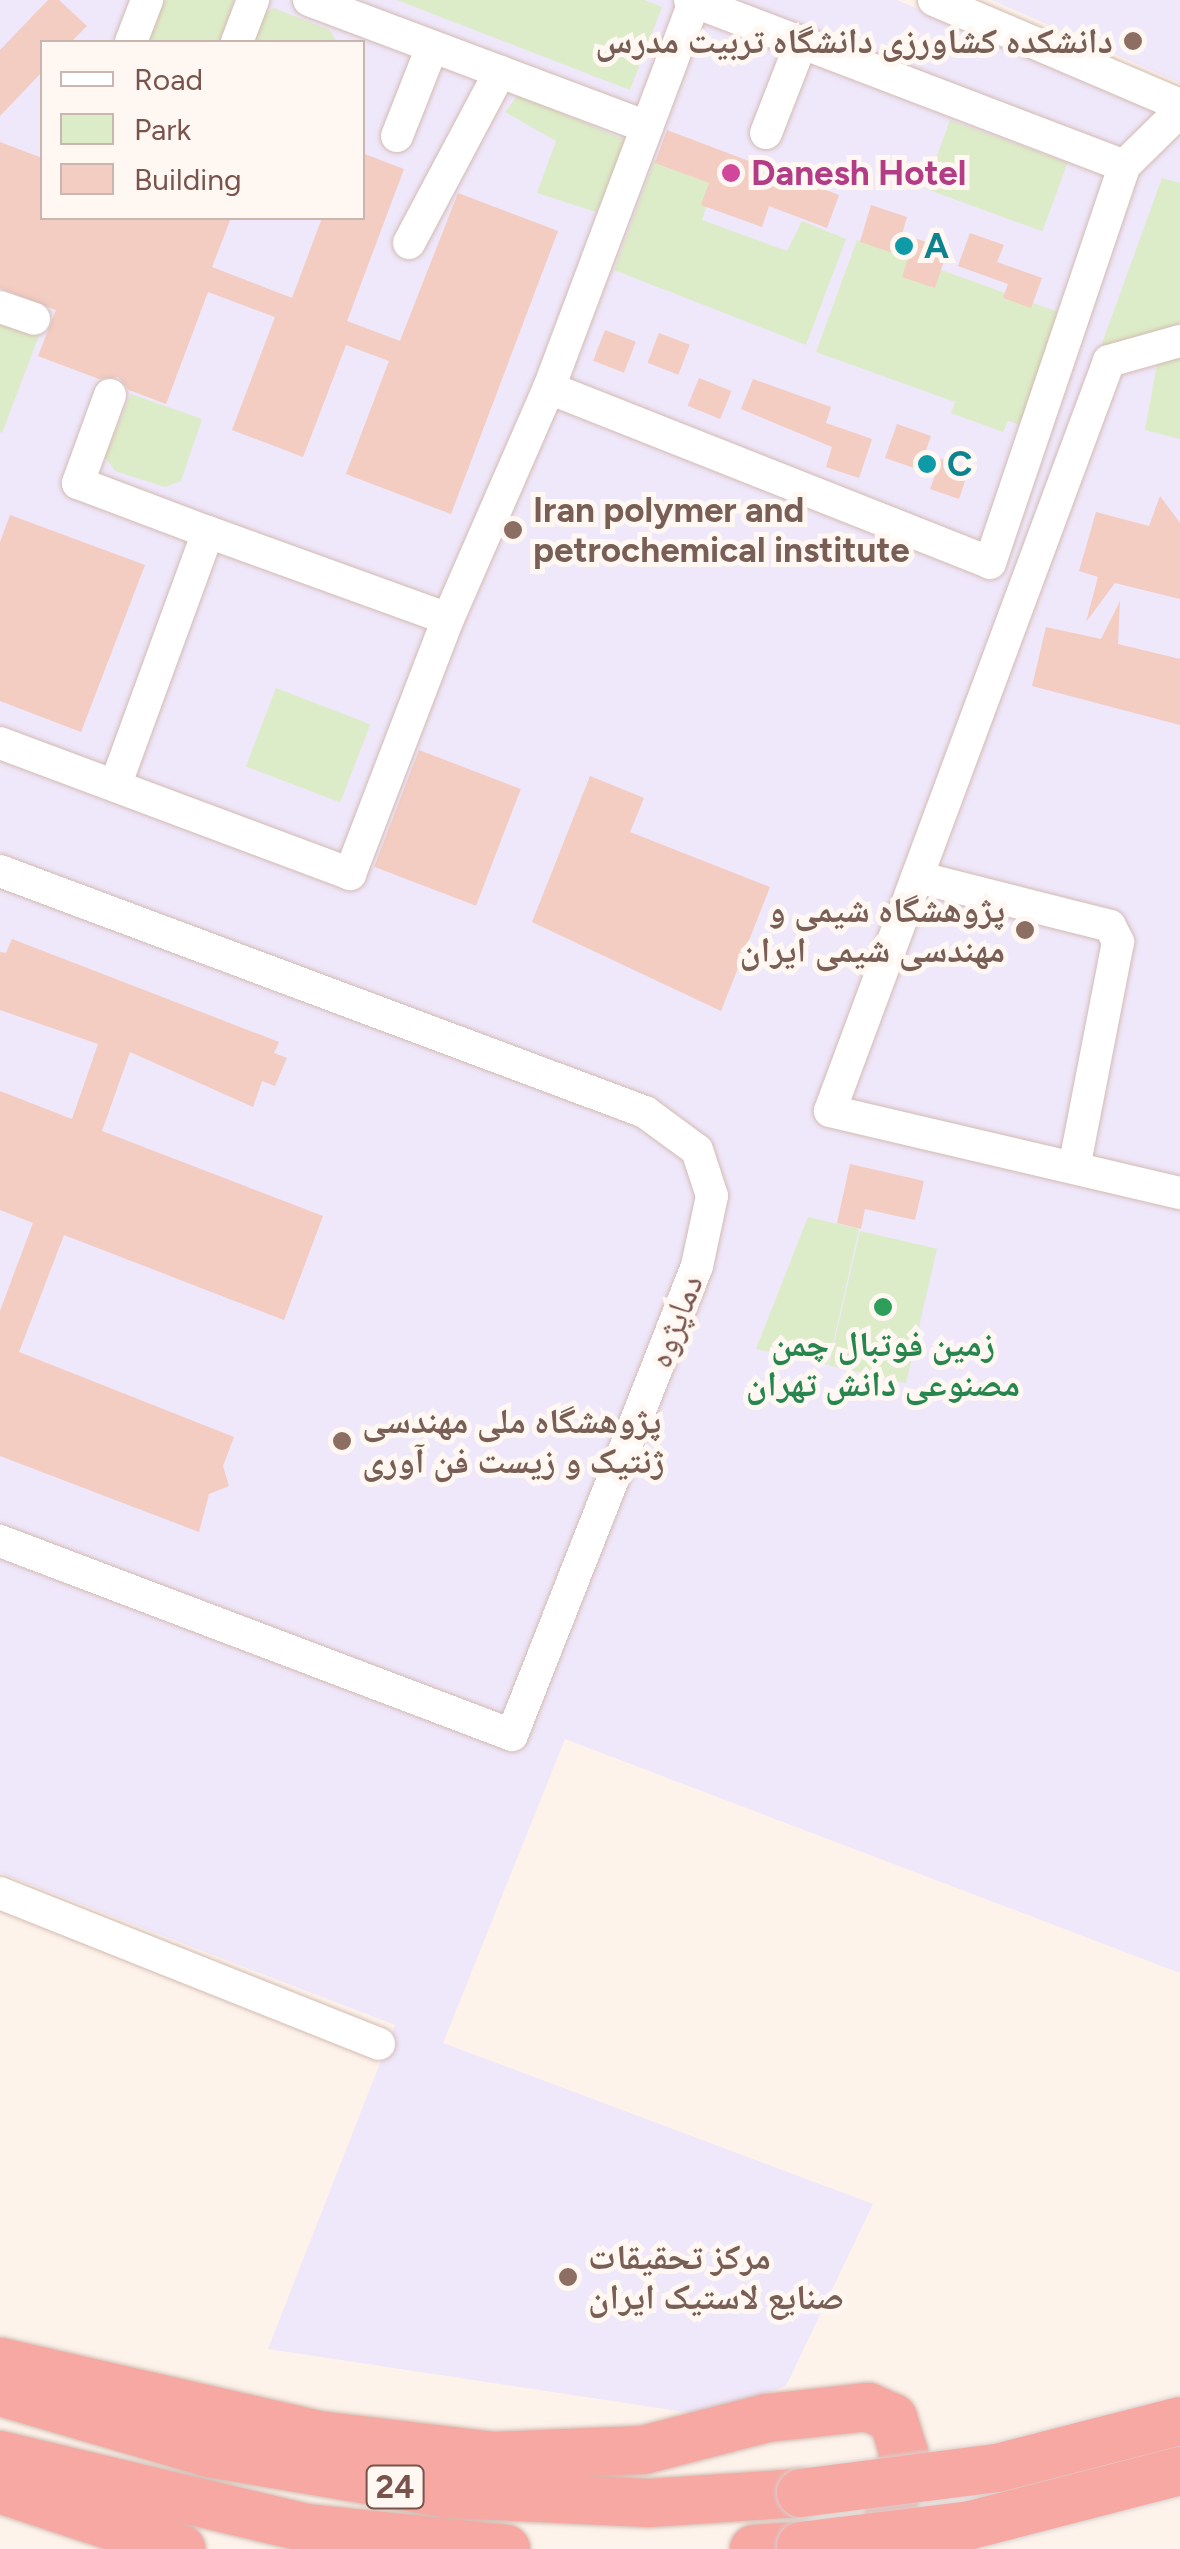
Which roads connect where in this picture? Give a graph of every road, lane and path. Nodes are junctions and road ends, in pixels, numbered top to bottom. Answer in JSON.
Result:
{"nodes":[{"id":1,"x":148,"y":0,"type":"edge"},
{"id":2,"x":253,"y":0,"type":"edge"},
{"id":3,"x":308,"y":0,"type":"edge"},
{"id":4,"x":934,"y":0,"type":"edge"},
{"id":5,"x":692,"y":1,"type":"edge"},
{"id":6,"x":363,"y":21,"type":"edge"},
{"id":7,"x":132,"y":40,"type":"edge"},
{"id":8,"x":239,"y":40,"type":"edge"},
{"id":9,"x":801,"y":43,"type":"junction"},
{"id":10,"x":432,"y":47,"type":"junction"},
{"id":11,"x":500,"y":72,"type":"junction"},
{"id":12,"x":1180,"y":108,"type":"edge"},
{"id":13,"x":647,"y":127,"type":"junction"},
{"id":14,"x":766,"y":132,"type":"dead end"},
{"id":15,"x":397,"y":136,"type":"dead end"},
{"id":16,"x":1124,"y":166,"type":"junction"},
{"id":17,"x":410,"y":243,"type":"dead end"},
{"id":18,"x":0,"y":307,"type":"edge"},
{"id":19,"x":34,"y":320,"type":"dead end"},
{"id":20,"x":1180,"y":342,"type":"edge"},
{"id":21,"x":549,"y":388,"type":"junction"},
{"id":22,"x":110,"y":395,"type":"dead end"},
{"id":23,"x":208,"y":532,"type":"junction"},
{"id":24,"x":448,"y":618,"type":"junction"},
{"id":25,"x":0,"y":743,"type":"edge"},
{"id":26,"x":114,"y":786,"type":"junction"},
{"id":27,"x":0,"y":872,"type":"edge"},
{"id":28,"x":917,"y":878,"type":"junction"},
{"id":29,"x":1074,"y":1168,"type":"junction"},
{"id":30,"x":1180,"y":1193,"type":"edge"},
{"id":31,"x":0,"y":1541,"type":"edge"},
{"id":32,"x":0,"y":1893,"type":"edge"},
{"id":33,"x":379,"y":2044,"type":"dead end"},
{"id":34,"x":0,"y":2362,"type":"edge"},
{"id":35,"x":0,"y":2392,"type":"edge"},
{"id":36,"x":1180,"y":2421,"type":"edge"},
{"id":37,"x":0,"y":2455,"type":"edge"},
{"id":38,"x":1180,"y":2471,"type":"edge"},
{"id":39,"x":0,"y":2489,"type":"edge"},
{"id":40,"x":182,"y":2549,"type":"edge"},
{"id":41,"x":506,"y":2549,"type":"edge"},
{"id":42,"x":754,"y":2549,"type":"edge"},
{"id":43,"x":882,"y":2549,"type":"edge"}],
"edges":[{"from":1,"to":7,"type":"street"},
{"from":2,"to":8,"type":"street"},
{"from":3,"to":6,"type":"street"},
{"from":4,"to":12,"type":"street"},
{"from":5,"to":9,"type":"street"},
{"from":5,"to":13,"type":"street"},
{"from":6,"to":10,"type":"street"},
{"from":9,"to":14,"type":"street"},
{"from":9,"to":16,"type":"street"},
{"from":10,"to":11,"type":"street"},
{"from":10,"to":15,"type":"street"},
{"from":11,"to":13,"type":"street"},
{"from":11,"to":17,"type":"street"},
{"from":12,"to":16,"type":"street"},
{"from":13,"to":21,"type":"street"},
{"from":16,"to":21,"type":"street"},
{"from":18,"to":19,"type":"street"},
{"from":20,"to":28,"type":"street"},
{"from":21,"to":24,"type":"street"},
{"from":22,"to":23,"type":"street"},
{"from":23,"to":24,"type":"street"},
{"from":23,"to":26,"type":"street"},
{"from":24,"to":26,"type":"street"},
{"from":25,"to":26,"type":"street"},
{"from":27,"to":31,"type":"street","name":"دماپژوه"},
{"from":28,"to":29,"type":"street"},
{"from":28,"to":29,"type":"street"},
{"from":29,"to":30,"type":"street"},
{"from":32,"to":33,"type":"street"},
{"from":34,"to":43,"type":"highway"},
{"from":35,"to":36,"type":"highway","number":"24","bridge":true},
{"from":37,"to":41,"type":"highway","number":"24"},
{"from":38,"to":42,"type":"highway","bridge":true},
{"from":39,"to":40,"type":"highway"}]}
